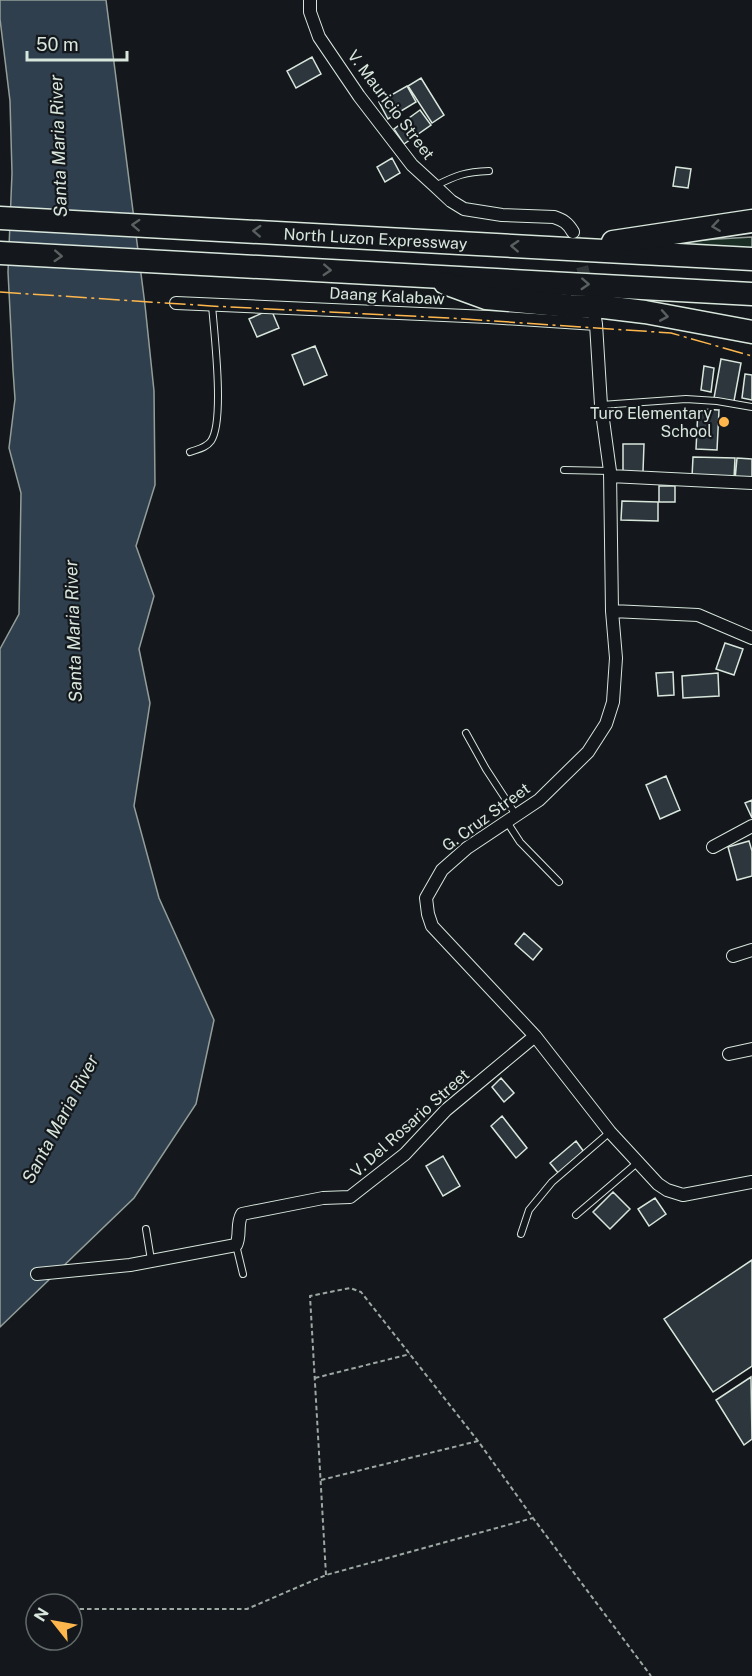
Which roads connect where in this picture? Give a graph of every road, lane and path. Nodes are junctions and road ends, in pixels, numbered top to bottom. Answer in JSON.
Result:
{"nodes":[{"id":1,"x":310,"y":0,"type":"edge"},
{"id":2,"x":489,"y":171,"type":"dead end"},
{"id":3,"x":435,"y":186,"type":"junction"},
{"id":4,"x":0,"y":218,"type":"edge"},
{"id":5,"x":752,"y":221,"type":"edge"},
{"id":6,"x":573,"y":241,"type":"junction"},
{"id":7,"x":0,"y":253,"type":"edge"},
{"id":8,"x":752,"y":260,"type":"edge"},
{"id":9,"x":422,"y":275,"type":"junction"},
{"id":10,"x":752,"y":294,"type":"edge"},
{"id":11,"x":176,"y":303,"type":"dead end"},
{"id":12,"x":212,"y":304,"type":"junction"},
{"id":13,"x":595,"y":318,"type":"joint"},
{"id":14,"x":752,"y":332,"type":"edge"},
{"id":15,"x":600,"y":405,"type":"junction"},
{"id":16,"x":752,"y":407,"type":"edge"},
{"id":17,"x":190,"y":452,"type":"dead end"},
{"id":18,"x":564,"y":470,"type":"dead end"},
{"id":19,"x":610,"y":474,"type":"junction"},
{"id":20,"x":752,"y":483,"type":"edge"},
{"id":21,"x":612,"y":611,"type":"junction"},
{"id":22,"x":752,"y":638,"type":"edge"},
{"id":23,"x":466,"y":733,"type":"dead end"},
{"id":24,"x":512,"y":819,"type":"junction"},
{"id":25,"x":751,"y":830,"type":"edge"},
{"id":26,"x":713,"y":847,"type":"dead end"},
{"id":27,"x":559,"y":882,"type":"dead end"},
{"id":28,"x":752,"y":950,"type":"edge"},
{"id":29,"x":733,"y":956,"type":"dead end"},
{"id":30,"x":535,"y":1036,"type":"junction"},
{"id":31,"x":752,"y":1049,"type":"edge"},
{"id":32,"x":729,"y":1054,"type":"dead end"},
{"id":33,"x":610,"y":1132,"type":"junction"},
{"id":34,"x":638,"y":1163,"type":"junction"},
{"id":35,"x":752,"y":1182,"type":"edge"},
{"id":36,"x":576,"y":1215,"type":"dead end"},
{"id":37,"x":146,"y":1229,"type":"dead end"},
{"id":38,"x":521,"y":1234,"type":"dead end"},
{"id":39,"x":236,"y":1245,"type":"junction"},
{"id":40,"x":151,"y":1260,"type":"junction"},
{"id":41,"x":37,"y":1274,"type":"dead end"},
{"id":42,"x":243,"y":1274,"type":"dead end"},
{"id":43,"x":410,"y":1354,"type":"junction"},
{"id":44,"x":315,"y":1378,"type":"junction"},
{"id":45,"x":478,"y":1441,"type":"junction"},
{"id":46,"x":321,"y":1480,"type":"junction"},
{"id":47,"x":533,"y":1518,"type":"junction"},
{"id":48,"x":326,"y":1575,"type":"junction"},
{"id":49,"x":84,"y":1609,"type":"edge"},
{"id":50,"x":651,"y":1676,"type":"edge"}],
"edges":[{"from":1,"to":3,"type":"street","name":"V. Mauricio Street"},
{"from":2,"to":3,"type":"lane"},
{"from":3,"to":6,"type":"street","name":"V. Mauricio Street"},
{"from":6,"to":4,"type":"highway","name":"North Luzon Expressway","one_way":true},
{"from":5,"to":6,"type":"highway","one_way":true},
{"from":6,"to":8,"type":"highway","name":"North Luzon Expressway"},
{"from":7,"to":9,"type":"highway","name":"North Luzon Expressway","one_way":true},
{"from":9,"to":10,"type":"highway","name":"North Luzon Expressway","one_way":true},
{"from":9,"to":14,"type":"highway","one_way":true},
{"from":11,"to":12,"type":"street","name":"Daang Kalabaw"},
{"from":12,"to":13,"type":"street","name":"Daang Kalabaw"},
{"from":12,"to":17,"type":"lane"},
{"from":13,"to":15,"type":"street","name":"G. Cruz Street"},
{"from":15,"to":16,"type":"lane"},
{"from":15,"to":19,"type":"street","name":"G. Cruz Street"},
{"from":18,"to":19,"type":"lane"},
{"from":19,"to":20,"type":"street"},
{"from":19,"to":21,"type":"street","name":"G. Cruz Street"},
{"from":21,"to":22,"type":"street"},
{"from":21,"to":24,"type":"street","name":"G. Cruz Street"},
{"from":23,"to":24,"type":"lane"},
{"from":24,"to":27,"type":"lane"},
{"from":24,"to":30,"type":"street","name":"G. Cruz Street"},
{"from":25,"to":26,"type":"street"},
{"from":28,"to":29,"type":"street"},
{"from":30,"to":33,"type":"street","name":"G. Cruz Street"},
{"from":30,"to":39,"type":"street","name":"V. Del Rosario Street"},
{"from":31,"to":32,"type":"street"},
{"from":33,"to":34,"type":"street","name":"G. Cruz Street"},
{"from":33,"to":38,"type":"lane"},
{"from":34,"to":35,"type":"street","name":"G. Cruz Street"},
{"from":34,"to":36,"type":"lane"},
{"from":37,"to":40,"type":"lane"},
{"from":39,"to":40,"type":"street"},
{"from":39,"to":42,"type":"lane"},
{"from":40,"to":41,"type":"street"},
{"from":43,"to":44,"type":"path"},
{"from":43,"to":44,"type":"path"},
{"from":43,"to":45,"type":"path"},
{"from":44,"to":46,"type":"path"},
{"from":45,"to":46,"type":"path"},
{"from":45,"to":47,"type":"path"},
{"from":46,"to":48,"type":"path"},
{"from":47,"to":48,"type":"path"},
{"from":47,"to":50,"type":"path"},
{"from":48,"to":49,"type":"path"}]}
